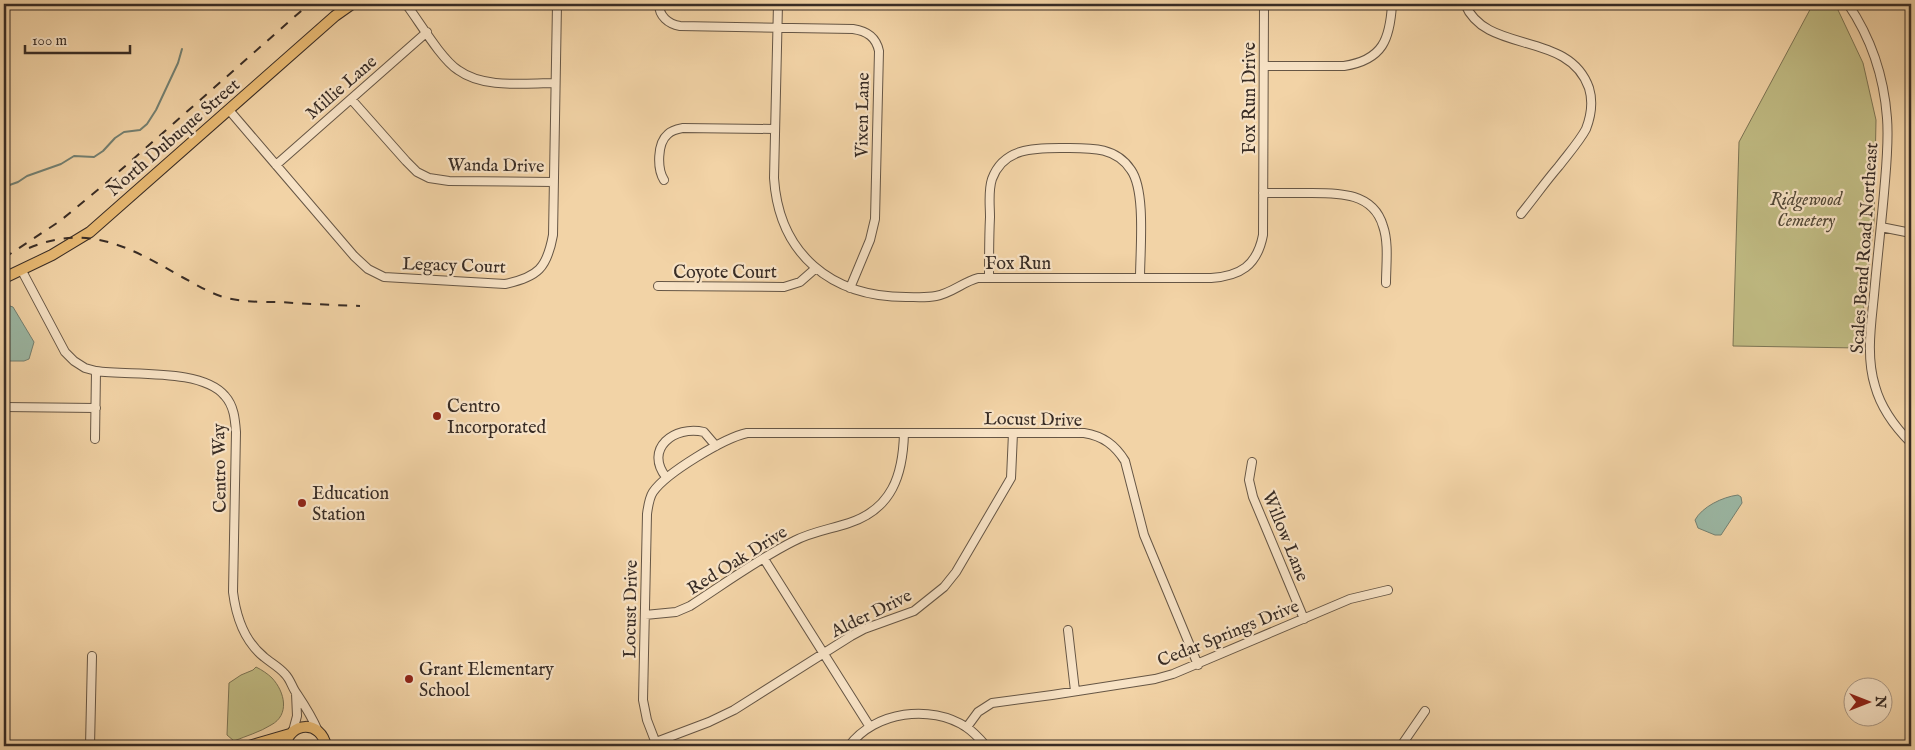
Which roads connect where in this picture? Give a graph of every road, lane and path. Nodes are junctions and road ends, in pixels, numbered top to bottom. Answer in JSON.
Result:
{"nodes":[{"id":1,"x":352,"y":4,"type":"edge"},
{"id":2,"x":406,"y":4,"type":"edge"},
{"id":3,"x":557,"y":4,"type":"edge"},
{"id":4,"x":659,"y":4,"type":"edge"},
{"id":5,"x":778,"y":4,"type":"edge"},
{"id":6,"x":1264,"y":4,"type":"edge"},
{"id":7,"x":1392,"y":4,"type":"edge"},
{"id":8,"x":1465,"y":4,"type":"edge"},
{"id":9,"x":1848,"y":4,"type":"edge"},
{"id":10,"x":777,"y":28,"type":"junction"},
{"id":11,"x":427,"y":32,"type":"junction"},
{"id":12,"x":1264,"y":66,"type":"junction"},
{"id":13,"x":555,"y":83,"type":"junction"},
{"id":14,"x":351,"y":98,"type":"junction"},
{"id":15,"x":229,"y":110,"type":"junction"},
{"id":16,"x":774,"y":128,"type":"junction"},
{"id":17,"x":276,"y":165,"type":"junction"},
{"id":18,"x":664,"y":180,"type":"dead end"},
{"id":19,"x":554,"y":182,"type":"junction"},
{"id":20,"x":1264,"y":193,"type":"junction"},
{"id":21,"x":1521,"y":214,"type":"dead end"},
{"id":22,"x":1881,"y":228,"type":"junction"},
{"id":23,"x":1911,"y":233,"type":"edge"},
{"id":24,"x":816,"y":268,"type":"junction"},
{"id":25,"x":22,"y":271,"type":"junction"},
{"id":26,"x":4,"y":278,"type":"edge"},
{"id":27,"x":989,"y":278,"type":"junction"},
{"id":28,"x":1140,"y":278,"type":"junction"},
{"id":29,"x":1386,"y":283,"type":"dead end"},
{"id":30,"x":658,"y":286,"type":"dead end"},
{"id":31,"x":850,"y":288,"type":"junction"},
{"id":32,"x":96,"y":371,"type":"junction"},
{"id":33,"x":4,"y":407,"type":"edge"},
{"id":34,"x":96,"y":408,"type":"junction"},
{"id":35,"x":904,"y":433,"type":"junction"},
{"id":36,"x":1013,"y":433,"type":"junction"},
{"id":37,"x":95,"y":439,"type":"dead end"},
{"id":38,"x":1911,"y":443,"type":"edge"},
{"id":39,"x":716,"y":446,"type":"junction"},
{"id":40,"x":1252,"y":462,"type":"dead end"},
{"id":41,"x":666,"y":477,"type":"junction"},
{"id":42,"x":764,"y":559,"type":"junction"},
{"id":43,"x":1388,"y":590,"type":"dead end"},
{"id":44,"x":645,"y":615,"type":"junction"},
{"id":45,"x":1304,"y":619,"type":"junction"},
{"id":46,"x":1068,"y":630,"type":"dead end"},
{"id":47,"x":824,"y":653,"type":"junction"},
{"id":48,"x":92,"y":656,"type":"dead end"},
{"id":49,"x":1198,"y":664,"type":"junction"},
{"id":50,"x":1075,"y":691,"type":"junction"},
{"id":51,"x":296,"y":693,"type":"junction"},
{"id":52,"x":1425,"y":711,"type":"dead end"},
{"id":53,"x":870,"y":727,"type":"junction"},
{"id":54,"x":968,"y":727,"type":"junction"},
{"id":55,"x":291,"y":733,"type":"junction"},
{"id":56,"x":322,"y":739,"type":"edge"},
{"id":57,"x":656,"y":744,"type":"edge"},
{"id":58,"x":90,"y":746,"type":"edge"},
{"id":59,"x":249,"y":746,"type":"edge"},
{"id":60,"x":285,"y":746,"type":"edge"},
{"id":61,"x":334,"y":746,"type":"edge"},
{"id":62,"x":849,"y":746,"type":"edge"},
{"id":63,"x":986,"y":746,"type":"edge"},
{"id":64,"x":1401,"y":746,"type":"edge"}],
"edges":[{"from":1,"to":15,"type":"main road","name":"North Dubuque Street"},
{"from":2,"to":11,"type":"street"},
{"from":3,"to":13,"type":"street","name":"Legacy Court"},
{"from":4,"to":10,"type":"street","name":"Vixen Lane"},
{"from":5,"to":10,"type":"street","name":"Fox Run"},
{"from":6,"to":12,"type":"street","name":"Fox Run Drive"},
{"from":7,"to":12,"type":"street"},
{"from":8,"to":21,"type":"street"},
{"from":9,"to":22,"type":"street","name":"Scales Bend Road Northeast"},
{"from":10,"to":16,"type":"street","name":"Fox Run"},
{"from":10,"to":31,"type":"street","name":"Vixen Lane"},
{"from":11,"to":13,"type":"street"},
{"from":11,"to":14,"type":"street","name":"Millie Lane"},
{"from":12,"to":20,"type":"street","name":"Fox Run Drive"},
{"from":13,"to":19,"type":"street","name":"Legacy Court"},
{"from":14,"to":17,"type":"street","name":"Millie Lane"},
{"from":14,"to":19,"type":"street","name":"Wanda Drive"},
{"from":15,"to":17,"type":"street","name":"Legacy Court"},
{"from":15,"to":25,"type":"main road","name":"North Dubuque Street"},
{"from":16,"to":18,"type":"street"},
{"from":16,"to":24,"type":"street","name":"Fox Run"},
{"from":17,"to":19,"type":"street","name":"Legacy Court"},
{"from":20,"to":28,"type":"street","name":"Fox Run"},
{"from":20,"to":29,"type":"street"},
{"from":22,"to":23,"type":"street"},
{"from":22,"to":38,"type":"street","name":"Scales Bend Road Northeast"},
{"from":24,"to":30,"type":"street","name":"Coyote Court"},
{"from":24,"to":31,"type":"street","name":"Fox Run"},
{"from":25,"to":26,"type":"main road","name":"North Dubuque Street"},
{"from":25,"to":32,"type":"street","name":"Centro Way"},
{"from":27,"to":28,"type":"street","name":"Fox Run"},
{"from":27,"to":28,"type":"street"},
{"from":27,"to":31,"type":"street","name":"Fox Run"},
{"from":32,"to":34,"type":"street"},
{"from":32,"to":51,"type":"street","name":"Centro Way"},
{"from":33,"to":34,"type":"street"},
{"from":34,"to":37,"type":"street"},
{"from":35,"to":36,"type":"street","name":"Locust Drive"},
{"from":35,"to":39,"type":"street","name":"Locust Drive"},
{"from":35,"to":42,"type":"street","name":"Red Oak Drive"},
{"from":36,"to":47,"type":"street","name":"Alder Drive"},
{"from":36,"to":49,"type":"street","name":"Locust Drive"},
{"from":39,"to":41,"type":"street","name":"Locust Drive"},
{"from":39,"to":41,"type":"street"},
{"from":40,"to":45,"type":"street","name":"Willow Lane"},
{"from":41,"to":44,"type":"street","name":"Locust Drive"},
{"from":42,"to":44,"type":"street","name":"Red Oak Drive"},
{"from":42,"to":47,"type":"street"},
{"from":43,"to":45,"type":"street","name":"Cedar Springs Drive"},
{"from":44,"to":57,"type":"street","name":"Locust Drive"},
{"from":45,"to":49,"type":"street","name":"Cedar Springs Drive"},
{"from":46,"to":50,"type":"street"},
{"from":47,"to":53,"type":"street"},
{"from":47,"to":57,"type":"street","name":"Alder Drive"},
{"from":48,"to":58,"type":"street"},
{"from":49,"to":50,"type":"street","name":"Cedar Springs Drive"},
{"from":50,"to":54,"type":"street","name":"Cedar Springs Drive"},
{"from":51,"to":55,"type":"street"},
{"from":51,"to":56,"type":"street","name":"Centro Way"},
{"from":52,"to":64,"type":"street"},
{"from":53,"to":54,"type":"street"},
{"from":53,"to":62,"type":"street"},
{"from":54,"to":63,"type":"street"},
{"from":55,"to":56,"type":"main road"},
{"from":55,"to":59,"type":"main road"},
{"from":55,"to":60,"type":"main road"},
{"from":56,"to":61,"type":"main road"}]}
